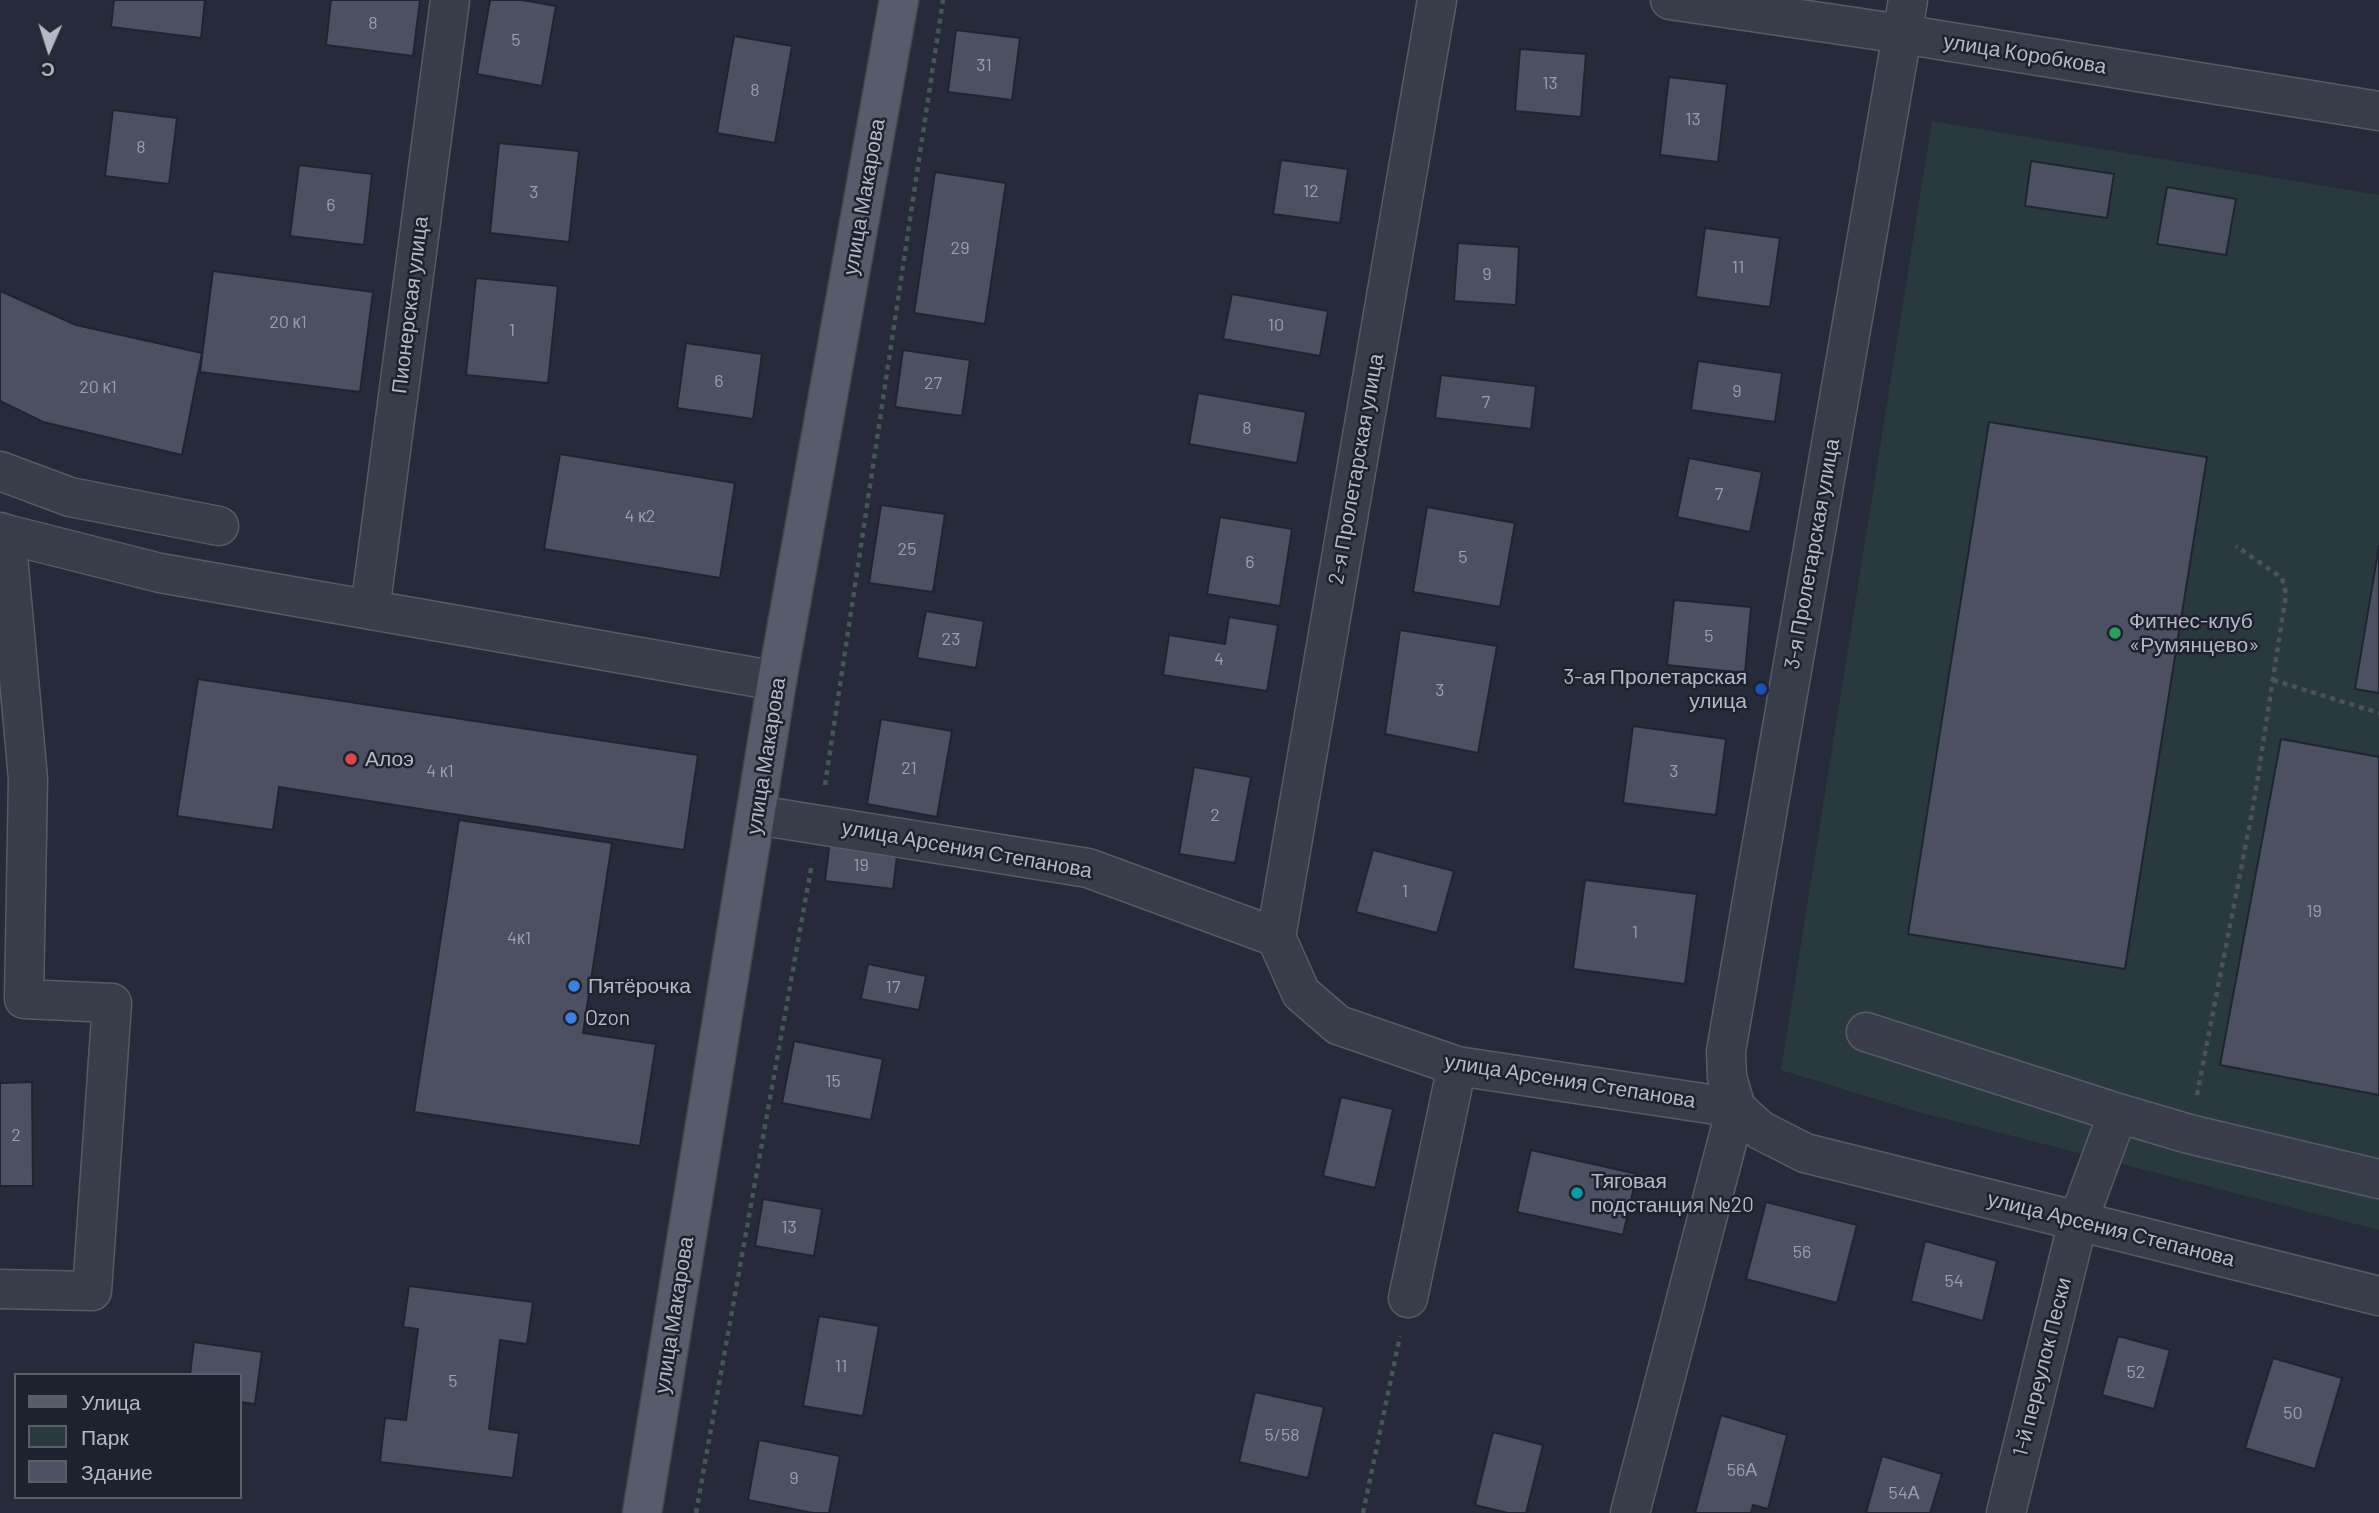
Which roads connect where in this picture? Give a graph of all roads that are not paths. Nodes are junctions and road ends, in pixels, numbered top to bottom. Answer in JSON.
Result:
{"nodes":[{"id":1,"x":450,"y":0,"type":"edge"},
{"id":2,"x":899,"y":0,"type":"edge"},
{"id":3,"x":1437,"y":0,"type":"edge"},
{"id":4,"x":1670,"y":0,"type":"edge"},
{"id":5,"x":1905,"y":17,"type":"edge"},
{"id":6,"x":2379,"y":111,"type":"edge"},
{"id":7,"x":0,"y":471,"type":"edge"},
{"id":8,"x":219,"y":526,"type":"dead end"},
{"id":9,"x":3,"y":533,"type":"edge"},
{"id":10,"x":370,"y":610,"type":"junction"},
{"id":11,"x":777,"y":681,"type":"junction"},
{"id":12,"x":757,"y":814,"type":"junction"},
{"id":13,"x":1276,"y":937,"type":"junction"},
{"id":14,"x":1866,"y":1032,"type":"dead end"},
{"id":15,"x":1457,"y":1066,"type":"junction"},
{"id":16,"x":1736,"y":1108,"type":"junction"},
{"id":17,"x":2118,"y":1113,"type":"junction"},
{"id":18,"x":2379,"y":1179,"type":"edge"},
{"id":19,"x":2078,"y":1221,"type":"junction"},
{"id":20,"x":0,"y":1289,"type":"edge"},
{"id":21,"x":2379,"y":1296,"type":"edge"},
{"id":22,"x":1408,"y":1298,"type":"road end"},
{"id":23,"x":642,"y":1513,"type":"edge"},
{"id":24,"x":1630,"y":1513,"type":"edge"},
{"id":25,"x":2006,"y":1513,"type":"edge"}],
"edges":[{"from":1,"to":10,"type":"street","name":"Пионерская улица"},
{"from":2,"to":11,"type":"main road","name":"улица Макарова"},
{"from":3,"to":13,"type":"street","name":"2-я Пролетарская улица"},
{"from":4,"to":5,"type":"street","name":"улица Коробкова"},
{"from":5,"to":6,"type":"street","name":"улица Коробкова"},
{"from":5,"to":16,"type":"street","name":"3-я Пролетарская улица"},
{"from":7,"to":8,"type":"street"},
{"from":9,"to":10,"type":"street"},
{"from":9,"to":20,"type":"street"},
{"from":10,"to":11,"type":"street"},
{"from":11,"to":12,"type":"main road","name":"улица Макарова"},
{"from":12,"to":13,"type":"street","name":"улица Арсения Степанова"},
{"from":12,"to":23,"type":"main road","name":"улица Макарова"},
{"from":13,"to":15,"type":"street","name":"улица Арсения Степанова"},
{"from":14,"to":17,"type":"street"},
{"from":15,"to":16,"type":"street","name":"улица Арсения Степанова"},
{"from":15,"to":22,"type":"street"},
{"from":16,"to":19,"type":"street","name":"улица Арсения Степанова"},
{"from":16,"to":24,"type":"street"},
{"from":17,"to":18,"type":"street"},
{"from":17,"to":19,"type":"street","name":"1-й переулок Пески"},
{"from":19,"to":21,"type":"street","name":"улица Арсения Степанова"},
{"from":19,"to":25,"type":"street","name":"1-й переулок Пески"}]}
